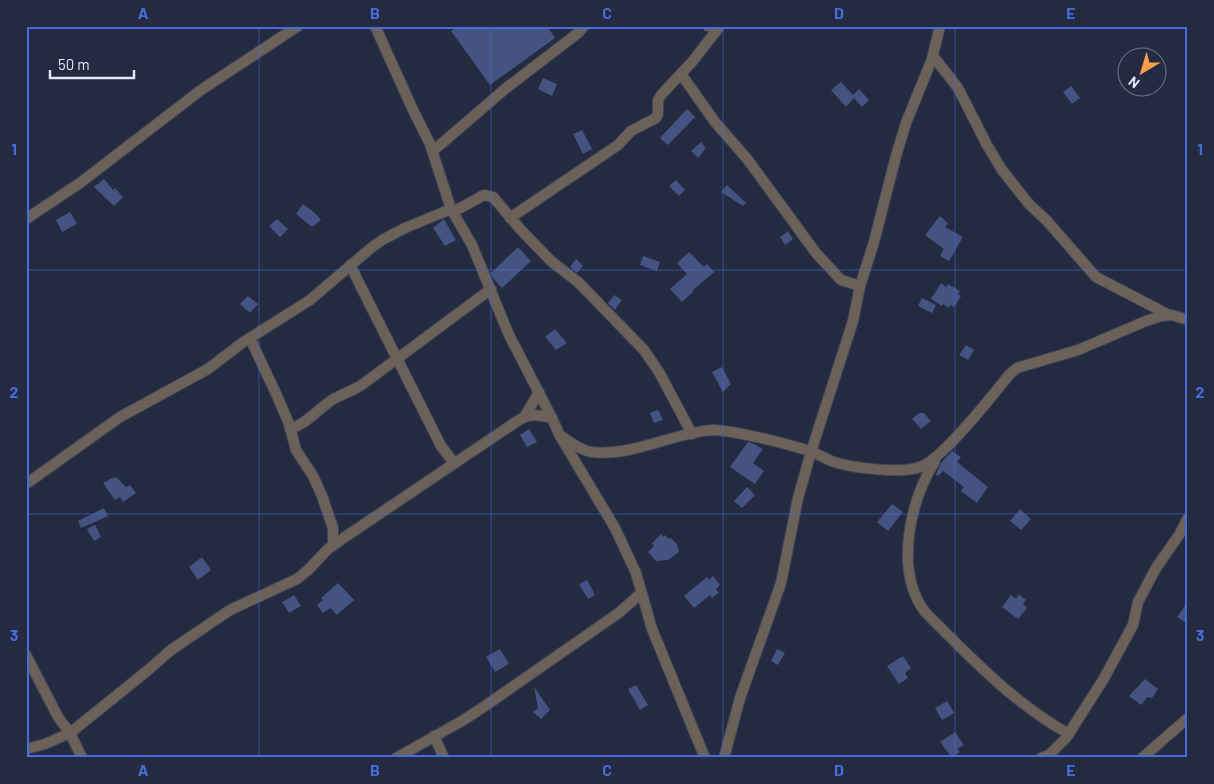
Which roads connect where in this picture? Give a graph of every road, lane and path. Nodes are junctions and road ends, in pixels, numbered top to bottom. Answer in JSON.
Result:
{"nodes":[{"id":1,"x":298,"y":26,"type":"edge"},
{"id":2,"x":375,"y":26,"type":"edge"},
{"id":3,"x":584,"y":26,"type":"edge"},
{"id":4,"x":720,"y":26,"type":"edge"},
{"id":5,"x":940,"y":26,"type":"edge"},
{"id":6,"x":933,"y":56,"type":"junction"},
{"id":7,"x":682,"y":74,"type":"junction"},
{"id":8,"x":433,"y":151,"type":"junction"},
{"id":9,"x":452,"y":210,"type":"junction"},
{"id":10,"x":510,"y":218,"type":"junction"},
{"id":11,"x":26,"y":219,"type":"edge"},
{"id":12,"x":350,"y":265,"type":"junction"},
{"id":13,"x":860,"y":286,"type":"junction"},
{"id":14,"x":491,"y":289,"type":"junction"},
{"id":15,"x":1169,"y":315,"type":"junction"},
{"id":16,"x":1188,"y":320,"type":"edge"},
{"id":17,"x":250,"y":338,"type":"junction"},
{"id":18,"x":398,"y":359,"type":"junction"},
{"id":19,"x":539,"y":392,"type":"junction"},
{"id":20,"x":525,"y":416,"type":"junction"},
{"id":21,"x":552,"y":418,"type":"junction"},
{"id":22,"x":290,"y":429,"type":"junction"},
{"id":23,"x":692,"y":434,"type":"junction"},
{"id":24,"x":560,"y":436,"type":"junction"},
{"id":25,"x":812,"y":452,"type":"junction"},
{"id":26,"x":938,"y":455,"type":"junction"},
{"id":27,"x":454,"y":463,"type":"junction"},
{"id":28,"x":26,"y":484,"type":"edge"},
{"id":29,"x":1188,"y":518,"type":"edge"},
{"id":30,"x":333,"y":545,"type":"junction"},
{"id":31,"x":641,"y":593,"type":"junction"},
{"id":32,"x":26,"y":655,"type":"edge"},
{"id":33,"x":1186,"y":721,"type":"edge"},
{"id":34,"x":70,"y":733,"type":"junction"},
{"id":35,"x":1068,"y":734,"type":"junction"},
{"id":36,"x":434,"y":736,"type":"junction"},
{"id":37,"x":26,"y":749,"type":"edge"},
{"id":38,"x":1049,"y":757,"type":"edge"},
{"id":39,"x":82,"y":758,"type":"edge"},
{"id":40,"x":396,"y":758,"type":"edge"},
{"id":41,"x":444,"y":758,"type":"edge"},
{"id":42,"x":706,"y":758,"type":"edge"},
{"id":43,"x":724,"y":758,"type":"edge"},
{"id":44,"x":1142,"y":758,"type":"edge"}],
"edges":[{"from":1,"to":11,"type":"street"},
{"from":2,"to":8,"type":"street"},
{"from":3,"to":8,"type":"street"},
{"from":4,"to":7,"type":"street"},
{"from":5,"to":6,"type":"street"},
{"from":6,"to":13,"type":"street"},
{"from":6,"to":15,"type":"street"},
{"from":7,"to":10,"type":"street"},
{"from":7,"to":13,"type":"street"},
{"from":8,"to":9,"type":"street"},
{"from":9,"to":10,"type":"street"},
{"from":9,"to":12,"type":"street"},
{"from":9,"to":14,"type":"street"},
{"from":10,"to":23,"type":"street"},
{"from":12,"to":17,"type":"street"},
{"from":12,"to":18,"type":"street"},
{"from":13,"to":25,"type":"street"},
{"from":14,"to":18,"type":"street"},
{"from":14,"to":19,"type":"street"},
{"from":15,"to":16,"type":"street"},
{"from":15,"to":26,"type":"street"},
{"from":17,"to":22,"type":"street"},
{"from":17,"to":28,"type":"street"},
{"from":18,"to":22,"type":"street"},
{"from":18,"to":27,"type":"street"},
{"from":19,"to":20,"type":"street"},
{"from":19,"to":21,"type":"street"},
{"from":20,"to":21,"type":"street"},
{"from":20,"to":27,"type":"street"},
{"from":21,"to":24,"type":"street"},
{"from":22,"to":30,"type":"street"},
{"from":23,"to":24,"type":"street"},
{"from":23,"to":25,"type":"street"},
{"from":24,"to":31,"type":"street"},
{"from":25,"to":26,"type":"street"},
{"from":25,"to":43,"type":"street"},
{"from":26,"to":35,"type":"street"},
{"from":27,"to":30,"type":"street"},
{"from":29,"to":35,"type":"street"},
{"from":30,"to":34,"type":"street"},
{"from":31,"to":36,"type":"street"},
{"from":31,"to":42,"type":"street"},
{"from":32,"to":34,"type":"street"},
{"from":33,"to":44,"type":"street"},
{"from":34,"to":37,"type":"street"},
{"from":34,"to":39,"type":"street"},
{"from":35,"to":38,"type":"street"},
{"from":36,"to":40,"type":"street"},
{"from":36,"to":41,"type":"street"}]}
